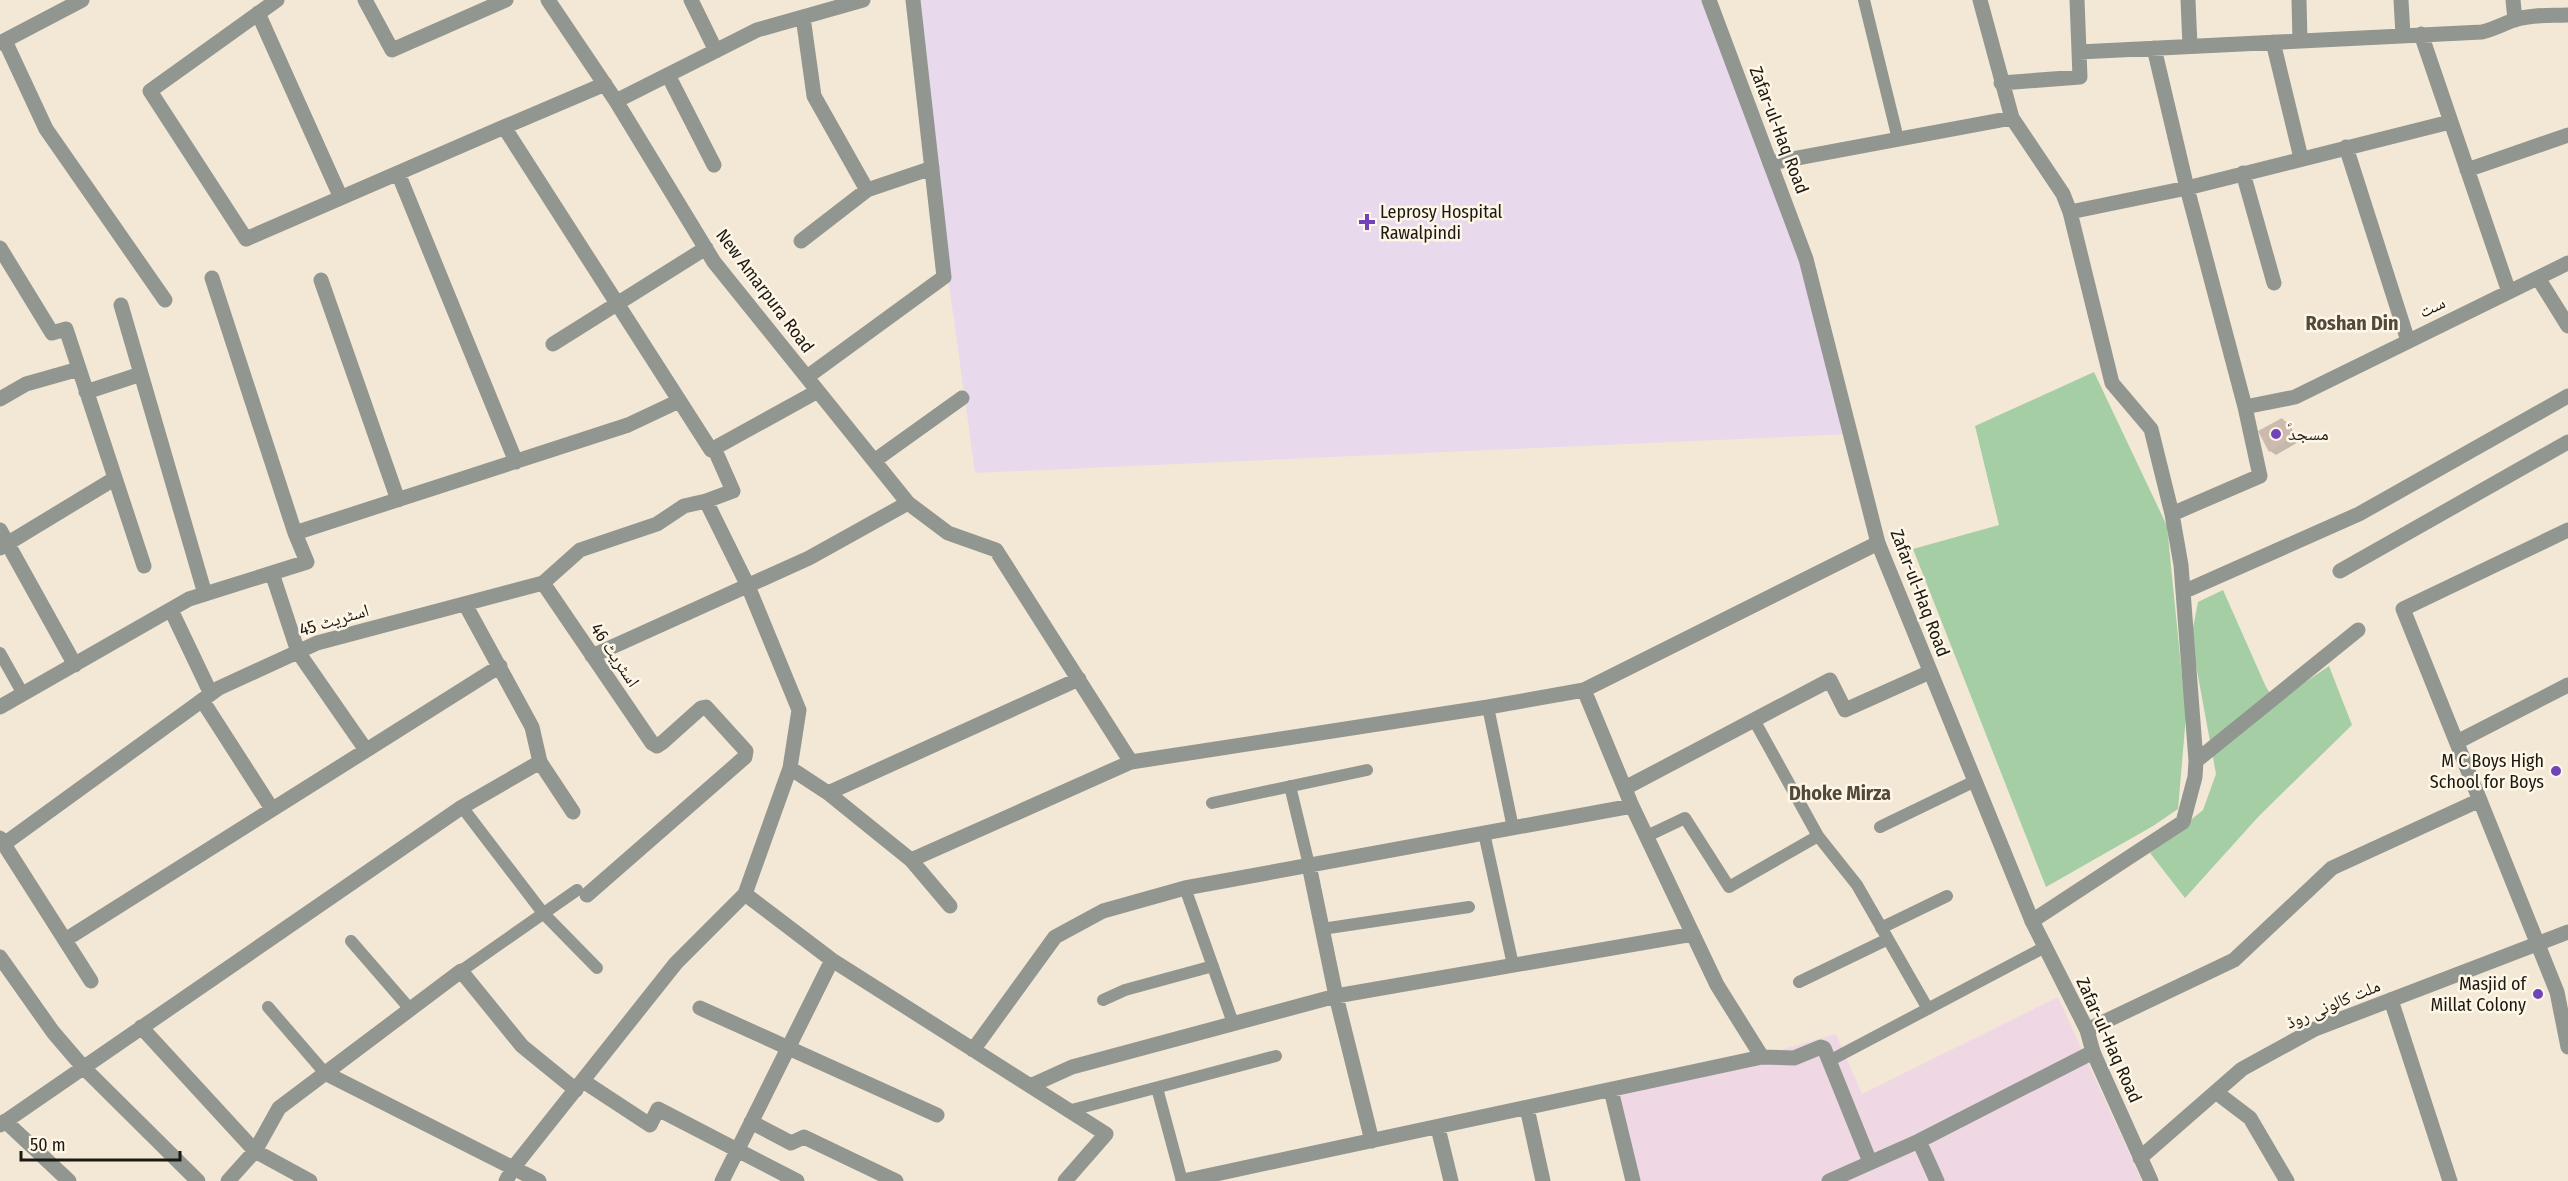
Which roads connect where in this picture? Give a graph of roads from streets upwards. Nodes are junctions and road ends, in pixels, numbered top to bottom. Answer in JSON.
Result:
{"nodes":[{"id":1,"x":82,"y":0,"type":"edge"},
{"id":2,"x":277,"y":0,"type":"edge"},
{"id":3,"x":365,"y":0,"type":"edge"},
{"id":4,"x":506,"y":0,"type":"edge"},
{"id":5,"x":548,"y":0,"type":"edge"},
{"id":6,"x":691,"y":0,"type":"edge"},
{"id":7,"x":862,"y":0,"type":"edge"},
{"id":8,"x":913,"y":0,"type":"edge"},
{"id":9,"x":1709,"y":0,"type":"edge"},
{"id":10,"x":1980,"y":0,"type":"edge"},
{"id":11,"x":2077,"y":0,"type":"edge"},
{"id":12,"x":2188,"y":0,"type":"edge"},
{"id":13,"x":2299,"y":0,"type":"edge"},
{"id":14,"x":2401,"y":0,"type":"edge"},
{"id":15,"x":2513,"y":0,"type":"edge"},
{"id":16,"x":258,"y":14,"type":"junction"},
{"id":17,"x":2568,"y":15,"type":"edge"},
{"id":18,"x":803,"y":17,"type":"junction"},
{"id":19,"x":2515,"y":20,"type":"junction"},
{"id":20,"x":2421,"y":34,"type":"junction"},
{"id":21,"x":2403,"y":35,"type":"junction"},
{"id":22,"x":2300,"y":40,"type":"junction"},
{"id":23,"x":2,"y":42,"type":"edge"},
{"id":24,"x":2273,"y":42,"type":"junction"},
{"id":25,"x":2190,"y":46,"type":"junction"},
{"id":26,"x":2154,"y":48,"type":"junction"},
{"id":27,"x":716,"y":51,"type":"junction"},
{"id":28,"x":2079,"y":52,"type":"junction"},
{"id":29,"x":668,"y":75,"type":"junction"},
{"id":30,"x":2001,"y":83,"type":"junction"},
{"id":31,"x":605,"y":84,"type":"junction"},
{"id":32,"x":616,"y":101,"type":"junction"},
{"id":33,"x":2012,"y":118,"type":"junction"},
{"id":34,"x":2450,"y":122,"type":"junction"},
{"id":35,"x":504,"y":127,"type":"junction"},
{"id":36,"x":2568,"y":135,"type":"edge"},
{"id":37,"x":2346,"y":147,"type":"junction"},
{"id":38,"x":2301,"y":158,"type":"junction"},
{"id":39,"x":1770,"y":163,"type":"junction"},
{"id":40,"x":714,"y":165,"type":"dead end"},
{"id":41,"x":932,"y":168,"type":"junction"},
{"id":42,"x":2467,"y":170,"type":"junction"},
{"id":43,"x":398,"y":173,"type":"junction"},
{"id":44,"x":2243,"y":173,"type":"junction"},
{"id":45,"x":2187,"y":188,"type":"junction"},
{"id":46,"x":867,"y":190,"type":"junction"},
{"id":47,"x":341,"y":198,"type":"junction"},
{"id":48,"x":2070,"y":212,"type":"junction"},
{"id":49,"x":801,"y":241,"type":"dead end"},
{"id":50,"x":0,"y":248,"type":"edge"},
{"id":51,"x":706,"y":248,"type":"junction"},
{"id":52,"x":2568,"y":263,"type":"edge"},
{"id":53,"x":212,"y":278,"type":"dead end"},
{"id":54,"x":2538,"y":278,"type":"junction"},
{"id":55,"x":321,"y":280,"type":"dead end"},
{"id":56,"x":2274,"y":284,"type":"dead end"},
{"id":57,"x":2509,"y":292,"type":"junction"},
{"id":58,"x":165,"y":300,"type":"dead end"},
{"id":59,"x":121,"y":304,"type":"dead end"},
{"id":60,"x":615,"y":304,"type":"junction"},
{"id":61,"x":2568,"y":326,"type":"edge"},
{"id":62,"x":2408,"y":341,"type":"junction"},
{"id":63,"x":553,"y":344,"type":"dead end"},
{"id":64,"x":79,"y":369,"type":"junction"},
{"id":65,"x":141,"y":374,"type":"junction"},
{"id":66,"x":807,"y":377,"type":"junction"},
{"id":67,"x":818,"y":391,"type":"junction"},
{"id":68,"x":86,"y":392,"type":"junction"},
{"id":69,"x":2568,"y":396,"type":"edge"},
{"id":70,"x":962,"y":398,"type":"dead end"},
{"id":71,"x":0,"y":399,"type":"edge"},
{"id":72,"x":678,"y":401,"type":"junction"},
{"id":73,"x":2245,"y":407,"type":"junction"},
{"id":74,"x":2568,"y":442,"type":"edge"},
{"id":75,"x":714,"y":448,"type":"junction"},
{"id":76,"x":874,"y":461,"type":"junction"},
{"id":77,"x":516,"y":462,"type":"junction"},
{"id":78,"x":114,"y":479,"type":"junction"},
{"id":79,"x":398,"y":500,"type":"junction"},
{"id":80,"x":706,"y":501,"type":"junction"},
{"id":81,"x":908,"y":503,"type":"junction"},
{"id":82,"x":2172,"y":514,"type":"junction"},
{"id":83,"x":2568,"y":530,"type":"edge"},
{"id":84,"x":295,"y":533,"type":"junction"},
{"id":85,"x":3,"y":540,"type":"edge"},
{"id":86,"x":1878,"y":543,"type":"junction"},
{"id":87,"x":144,"y":566,"type":"dead end"},
{"id":88,"x":2340,"y":571,"type":"dead end"},
{"id":89,"x":272,"y":573,"type":"junction"},
{"id":90,"x":543,"y":583,"type":"junction"},
{"id":91,"x":748,"y":586,"type":"junction"},
{"id":92,"x":2183,"y":592,"type":"junction"},
{"id":93,"x":205,"y":594,"type":"junction"},
{"id":94,"x":465,"y":604,"type":"junction"},
{"id":95,"x":171,"y":610,"type":"junction"},
{"id":96,"x":2358,"y":630,"type":"dead end"},
{"id":97,"x":298,"y":652,"type":"junction"},
{"id":98,"x":592,"y":656,"type":"junction"},
{"id":99,"x":75,"y":665,"type":"junction"},
{"id":100,"x":500,"y":666,"type":"junction"},
{"id":101,"x":1930,"y":672,"type":"junction"},
{"id":102,"x":1079,"y":679,"type":"junction"},
{"id":103,"x":2568,"y":685,"type":"edge"},
{"id":104,"x":1584,"y":690,"type":"junction"},
{"id":105,"x":206,"y":697,"type":"junction"},
{"id":106,"x":0,"y":707,"type":"edge"},
{"id":107,"x":2457,"y":742,"type":"junction"},
{"id":108,"x":366,"y":750,"type":"junction"},
{"id":109,"x":2196,"y":761,"type":"junction"},
{"id":110,"x":540,"y":762,"type":"junction"},
{"id":111,"x":1131,"y":762,"type":"junction"},
{"id":112,"x":790,"y":768,"type":"junction"},
{"id":113,"x":1625,"y":788,"type":"junction"},
{"id":114,"x":828,"y":793,"type":"junction"},
{"id":115,"x":2480,"y":800,"type":"junction"},
{"id":116,"x":1632,"y":806,"type":"junction"},
{"id":117,"x":272,"y":809,"type":"junction"},
{"id":118,"x":573,"y":812,"type":"dead end"},
{"id":119,"x":2,"y":841,"type":"edge"},
{"id":120,"x":911,"y":860,"type":"junction"},
{"id":121,"x":1309,"y":865,"type":"junction"},
{"id":122,"x":582,"y":893,"type":"road end"},
{"id":123,"x":745,"y":894,"type":"junction"},
{"id":124,"x":950,"y":906,"type":"dead end"},
{"id":125,"x":2032,"y":921,"type":"junction"},
{"id":126,"x":2568,"y":932,"type":"edge"},
{"id":127,"x":1693,"y":934,"type":"junction"},
{"id":128,"x":65,"y":940,"type":"junction"},
{"id":129,"x":2538,"y":944,"type":"junction"},
{"id":130,"x":0,"y":957,"type":"edge"},
{"id":131,"x":832,"y":960,"type":"junction"},
{"id":132,"x":91,"y":981,"type":"dead end"},
{"id":133,"x":1336,"y":996,"type":"junction"},
{"id":134,"x":2391,"y":1000,"type":"junction"},
{"id":135,"x":700,"y":1008,"type":"dead end"},
{"id":136,"x":141,"y":1027,"type":"junction"},
{"id":137,"x":2087,"y":1030,"type":"junction"},
{"id":138,"x":2568,"y":1047,"type":"edge"},
{"id":139,"x":788,"y":1048,"type":"junction"},
{"id":140,"x":974,"y":1050,"type":"junction"},
{"id":141,"x":2093,"y":1052,"type":"junction"},
{"id":142,"x":1762,"y":1058,"type":"junction"},
{"id":143,"x":83,"y":1067,"type":"junction"},
{"id":144,"x":325,"y":1074,"type":"junction"},
{"id":145,"x":580,"y":1086,"type":"junction"},
{"id":146,"x":1030,"y":1086,"type":"junction"},
{"id":147,"x":1611,"y":1090,"type":"junction"},
{"id":148,"x":2217,"y":1093,"type":"junction"},
{"id":149,"x":1527,"y":1108,"type":"junction"},
{"id":150,"x":937,"y":1115,"type":"dead end"},
{"id":151,"x":751,"y":1122,"type":"junction"},
{"id":152,"x":3,"y":1123,"type":"edge"},
{"id":153,"x":1438,"y":1128,"type":"junction"},
{"id":154,"x":1372,"y":1141,"type":"junction"},
{"id":155,"x":1918,"y":1141,"type":"junction"},
{"id":156,"x":738,"y":1149,"type":"junction"},
{"id":157,"x":255,"y":1151,"type":"junction"},
{"id":158,"x":2140,"y":1158,"type":"junction"},
{"id":159,"x":1870,"y":1162,"type":"junction"},
{"id":160,"x":509,"y":1174,"type":"edge"},
{"id":161,"x":69,"y":1181,"type":"edge"},
{"id":162,"x":198,"y":1181,"type":"edge"},
{"id":163,"x":228,"y":1181,"type":"edge"},
{"id":164,"x":310,"y":1181,"type":"edge"},
{"id":165,"x":539,"y":1181,"type":"edge"},
{"id":166,"x":722,"y":1181,"type":"edge"},
{"id":167,"x":797,"y":1181,"type":"edge"},
{"id":168,"x":896,"y":1181,"type":"edge"},
{"id":169,"x":1065,"y":1181,"type":"edge"},
{"id":170,"x":1183,"y":1181,"type":"edge"},
{"id":171,"x":1451,"y":1181,"type":"edge"},
{"id":172,"x":1543,"y":1181,"type":"edge"},
{"id":173,"x":1633,"y":1181,"type":"edge"},
{"id":174,"x":1829,"y":1181,"type":"edge"},
{"id":175,"x":1937,"y":1181,"type":"edge"},
{"id":176,"x":2151,"y":1181,"type":"edge"},
{"id":177,"x":2288,"y":1181,"type":"edge"},
{"id":178,"x":2450,"y":1181,"type":"edge"}],
"edges":[{"from":1,"to":23,"type":"street"},
{"from":2,"to":16,"type":"street"},
{"from":3,"to":4,"type":"street"},
{"from":5,"to":31,"type":"street","name":"New Amarpura Road"},
{"from":6,"to":27,"type":"street"},
{"from":7,"to":18,"type":"street"},
{"from":8,"to":41,"type":"street"},
{"from":9,"to":39,"type":"street","name":"Zafar-ul-Haq Road"},
{"from":10,"to":30,"type":"street"},
{"from":11,"to":28,"type":"street"},
{"from":12,"to":25,"type":"street"},
{"from":13,"to":22,"type":"street"},
{"from":14,"to":21,"type":"street"},
{"from":15,"to":19,"type":"street"},
{"from":16,"to":47,"type":"street"},
{"from":16,"to":47,"type":"street"},
{"from":17,"to":19,"type":"street"},
{"from":18,"to":27,"type":"street"},
{"from":18,"to":46,"type":"street"},
{"from":19,"to":20,"type":"street"},
{"from":20,"to":21,"type":"street"},
{"from":20,"to":34,"type":"street"},
{"from":21,"to":22,"type":"street"},
{"from":22,"to":24,"type":"street"},
{"from":23,"to":58,"type":"street"},
{"from":24,"to":25,"type":"street"},
{"from":24,"to":38,"type":"street"},
{"from":25,"to":26,"type":"street"},
{"from":26,"to":28,"type":"street"},
{"from":26,"to":45,"type":"street"},
{"from":27,"to":29,"type":"street"},
{"from":28,"to":30,"type":"street"},
{"from":29,"to":32,"type":"street"},
{"from":29,"to":40,"type":"street"},
{"from":30,"to":33,"type":"street"},
{"from":31,"to":32,"type":"street","name":"New Amarpura Road"},
{"from":31,"to":35,"type":"street"},
{"from":32,"to":51,"type":"street","name":"New Amarpura Road"},
{"from":33,"to":39,"type":"street"},
{"from":33,"to":48,"type":"street"},
{"from":34,"to":37,"type":"street"},
{"from":34,"to":42,"type":"street"},
{"from":35,"to":43,"type":"street"},
{"from":35,"to":60,"type":"street"},
{"from":36,"to":42,"type":"street"},
{"from":37,"to":38,"type":"street"},
{"from":37,"to":62,"type":"street"},
{"from":38,"to":44,"type":"street"},
{"from":39,"to":86,"type":"street","name":"Zafar-ul-Haq Road"},
{"from":41,"to":46,"type":"street"},
{"from":41,"to":66,"type":"street"},
{"from":42,"to":57,"type":"street"},
{"from":43,"to":47,"type":"street"},
{"from":43,"to":77,"type":"street"},
{"from":44,"to":45,"type":"street"},
{"from":44,"to":56,"type":"street"},
{"from":45,"to":48,"type":"street"},
{"from":45,"to":73,"type":"street"},
{"from":46,"to":49,"type":"street"},
{"from":48,"to":82,"type":"street"},
{"from":50,"to":64,"type":"street"},
{"from":51,"to":60,"type":"street"},
{"from":51,"to":66,"type":"street","name":"New Amarpura Road"},
{"from":52,"to":54,"type":"street","name":"ست"},
{"from":53,"to":84,"type":"street"},
{"from":54,"to":57,"type":"street","name":"ست"},
{"from":54,"to":61,"type":"street"},
{"from":55,"to":79,"type":"street"},
{"from":57,"to":62,"type":"street","name":"ست"},
{"from":59,"to":65,"type":"street"},
{"from":60,"to":63,"type":"street"},
{"from":60,"to":72,"type":"street"},
{"from":62,"to":73,"type":"street","name":"ست"},
{"from":64,"to":68,"type":"street"},
{"from":64,"to":71,"type":"street"},
{"from":65,"to":68,"type":"street"},
{"from":65,"to":93,"type":"street"},
{"from":66,"to":67,"type":"street","name":"New Amarpura Road"},
{"from":67,"to":75,"type":"street"},
{"from":67,"to":76,"type":"street","name":"New Amarpura Road"},
{"from":68,"to":78,"type":"street"},
{"from":69,"to":92,"type":"street"},
{"from":70,"to":76,"type":"street"},
{"from":72,"to":75,"type":"street"},
{"from":72,"to":77,"type":"street"},
{"from":73,"to":82,"type":"street"},
{"from":74,"to":88,"type":"street"},
{"from":75,"to":80,"type":"street","name":"اسٹریٹ 45"},
{"from":76,"to":81,"type":"street","name":"New Amarpura Road"},
{"from":77,"to":79,"type":"street"},
{"from":78,"to":85,"type":"street"},
{"from":78,"to":87,"type":"street"},
{"from":79,"to":84,"type":"street"},
{"from":80,"to":90,"type":"street","name":"اسٹریٹ 45"},
{"from":80,"to":91,"type":"street"},
{"from":81,"to":91,"type":"street"},
{"from":81,"to":102,"type":"street","name":"New Amarpura Road"},
{"from":82,"to":92,"type":"street"},
{"from":83,"to":107,"type":"street"},
{"from":84,"to":89,"type":"street"},
{"from":85,"to":99,"type":"street"},
{"from":86,"to":101,"type":"street","name":"Zafar-ul-Haq Road"},
{"from":86,"to":104,"type":"street"},
{"from":89,"to":93,"type":"street"},
{"from":89,"to":97,"type":"street"},
{"from":90,"to":94,"type":"street","name":"اسٹریٹ 45"},
{"from":90,"to":98,"type":"street","name":"اسٹریٹ 46"},
{"from":91,"to":98,"type":"street"},
{"from":91,"to":112,"type":"street"},
{"from":92,"to":109,"type":"street"},
{"from":93,"to":95,"type":"street"},
{"from":94,"to":97,"type":"street","name":"اسٹریٹ 45"},
{"from":94,"to":100,"type":"street"},
{"from":95,"to":99,"type":"street"},
{"from":95,"to":105,"type":"street"},
{"from":96,"to":109,"type":"street"},
{"from":97,"to":105,"type":"street","name":"اسٹریٹ 45"},
{"from":97,"to":108,"type":"street"},
{"from":98,"to":122,"type":"street","name":"اسٹریٹ 46"},
{"from":99,"to":106,"type":"street"},
{"from":100,"to":108,"type":"street"},
{"from":100,"to":110,"type":"street"},
{"from":101,"to":113,"type":"street"},
{"from":101,"to":125,"type":"street","name":"Zafar-ul-Haq Road"},
{"from":102,"to":111,"type":"street","name":"New Amarpura Road"},
{"from":102,"to":114,"type":"street"},
{"from":103,"to":107,"type":"street"},
{"from":104,"to":111,"type":"street"},
{"from":104,"to":113,"type":"street"},
{"from":105,"to":117,"type":"street"},
{"from":105,"to":119,"type":"street","name":"اسٹریٹ 45"},
{"from":107,"to":115,"type":"street"},
{"from":108,"to":117,"type":"street"},
{"from":109,"to":125,"type":"street"},
{"from":110,"to":118,"type":"street"},
{"from":110,"to":136,"type":"street"},
{"from":111,"to":120,"type":"street"},
{"from":112,"to":114,"type":"street"},
{"from":112,"to":123,"type":"street"},
{"from":113,"to":116,"type":"street"},
{"from":114,"to":120,"type":"street"},
{"from":115,"to":129,"type":"street"},
{"from":115,"to":137,"type":"street"},
{"from":116,"to":121,"type":"street"},
{"from":116,"to":127,"type":"street"},
{"from":117,"to":128,"type":"street"},
{"from":119,"to":128,"type":"street"},
{"from":120,"to":124,"type":"street"},
{"from":121,"to":133,"type":"street"},
{"from":121,"to":140,"type":"street"},
{"from":123,"to":131,"type":"street"},
{"from":123,"to":145,"type":"street"},
{"from":125,"to":137,"type":"street","name":"Zafar-ul-Haq Road"},
{"from":126,"to":129,"type":"street","name":"ملت کالونی روڈ"},
{"from":127,"to":133,"type":"street"},
{"from":127,"to":142,"type":"street"},
{"from":128,"to":132,"type":"street"},
{"from":129,"to":134,"type":"street","name":"ملت کالونی روڈ"},
{"from":129,"to":138,"type":"street"},
{"from":130,"to":143,"type":"street"},
{"from":131,"to":139,"type":"street"},
{"from":131,"to":140,"type":"street"},
{"from":133,"to":146,"type":"street"},
{"from":133,"to":154,"type":"street"},
{"from":134,"to":148,"type":"street","name":"ملت کالونی روڈ"},
{"from":134,"to":178,"type":"street"},
{"from":135,"to":139,"type":"street"},
{"from":136,"to":143,"type":"street"},
{"from":136,"to":157,"type":"street"},
{"from":137,"to":141,"type":"street","name":"Zafar-ul-Haq Road"},
{"from":139,"to":150,"type":"street"},
{"from":139,"to":151,"type":"street"},
{"from":140,"to":146,"type":"street"},
{"from":141,"to":155,"type":"street"},
{"from":141,"to":158,"type":"street","name":"Zafar-ul-Haq Road"},
{"from":142,"to":147,"type":"street"},
{"from":142,"to":159,"type":"street"},
{"from":143,"to":152,"type":"street"},
{"from":143,"to":162,"type":"street"},
{"from":144,"to":145,"type":"street"},
{"from":144,"to":157,"type":"street"},
{"from":144,"to":160,"type":"street"},
{"from":145,"to":156,"type":"street"},
{"from":145,"to":160,"type":"street"},
{"from":146,"to":169,"type":"street"},
{"from":147,"to":149,"type":"street"},
{"from":147,"to":173,"type":"street"},
{"from":148,"to":158,"type":"street","name":"ملت کالونی روڈ"},
{"from":148,"to":177,"type":"street"},
{"from":149,"to":153,"type":"street"},
{"from":149,"to":172,"type":"street"},
{"from":151,"to":156,"type":"street"},
{"from":151,"to":168,"type":"street"},
{"from":152,"to":161,"type":"street"},
{"from":153,"to":154,"type":"street"},
{"from":153,"to":171,"type":"street"},
{"from":154,"to":170,"type":"street"},
{"from":155,"to":159,"type":"street"},
{"from":155,"to":175,"type":"street"},
{"from":156,"to":166,"type":"street"},
{"from":156,"to":167,"type":"street"},
{"from":157,"to":163,"type":"street"},
{"from":157,"to":164,"type":"street"},
{"from":158,"to":176,"type":"street","name":"Zafar-ul-Haq Road"},
{"from":159,"to":174,"type":"street"},
{"from":160,"to":165,"type":"street"}]}
